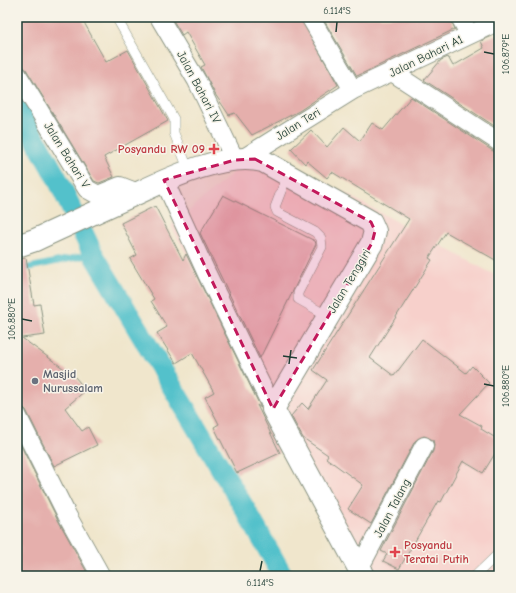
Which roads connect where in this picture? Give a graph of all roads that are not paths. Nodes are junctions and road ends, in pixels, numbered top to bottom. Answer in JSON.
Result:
{"nodes":[{"id":1,"x":116,"y":17,"type":"edge"},
{"id":2,"x":159,"y":17,"type":"edge"},
{"id":3,"x":310,"y":17,"type":"edge"},
{"id":4,"x":460,"y":17,"type":"edge"},
{"id":5,"x":499,"y":21,"type":"edge"},
{"id":6,"x":470,"y":34,"type":"junction"},
{"id":7,"x":392,"y":72,"type":"junction"},
{"id":8,"x":17,"y":74,"type":"edge"},
{"id":9,"x":353,"y":90,"type":"junction"},
{"id":10,"x":499,"y":142,"type":"edge"},
{"id":11,"x":239,"y":159,"type":"junction"},
{"id":12,"x":189,"y":171,"type":"junction"},
{"id":13,"x":287,"y":176,"type":"junction"},
{"id":14,"x":164,"y":180,"type":"junction"},
{"id":15,"x":130,"y":196,"type":"junction"},
{"id":16,"x":26,"y":243,"type":"edge"},
{"id":17,"x":328,"y":316,"type":"junction"},
{"id":18,"x":273,"y":409,"type":"junction"},
{"id":19,"x":17,"y":415,"type":"edge"},
{"id":20,"x":424,"y":446,"type":"dead end"},
{"id":21,"x":499,"y":553,"type":"edge"},
{"id":22,"x":361,"y":572,"type":"edge"},
{"id":23,"x":102,"y":576,"type":"edge"},
{"id":24,"x":475,"y":576,"type":"edge"}],
"edges":[{"from":1,"to":12,"type":"lane"},
{"from":2,"to":11,"type":"street","name":"Jalan Bahari IV"},
{"from":3,"to":9,"type":"street"},
{"from":4,"to":6,"type":"street"},
{"from":5,"to":6,"type":"street","name":"Jalan Bahari A1"},
{"from":6,"to":7,"type":"street","name":"Jalan Bahari A1"},
{"from":7,"to":9,"type":"street","name":"Jalan Bahari A1"},
{"from":7,"to":10,"type":"street"},
{"from":8,"to":15,"type":"street","name":"Jalan Bahari V"},
{"from":9,"to":11,"type":"street","name":"Jalan Teri"},
{"from":11,"to":12,"type":"street","name":"Jalan Tenggiri"},
{"from":11,"to":13,"type":"street","name":"Jalan Tenggiri"},
{"from":12,"to":14,"type":"street","name":"Jalan Tenggiri"},
{"from":13,"to":17,"type":"lane"},
{"from":13,"to":17,"type":"street","name":"Jalan Tenggiri"},
{"from":14,"to":15,"type":"street","name":"Jalan Tenggiri"},
{"from":14,"to":18,"type":"street"},
{"from":15,"to":16,"type":"street","name":"Jalan Tenggiri"},
{"from":17,"to":18,"type":"street","name":"Jalan Tenggiri"},
{"from":18,"to":22,"type":"street"},
{"from":19,"to":23,"type":"street"},
{"from":20,"to":22,"type":"street","name":"Jalan Talang"},
{"from":21,"to":24,"type":"lane"}]}
